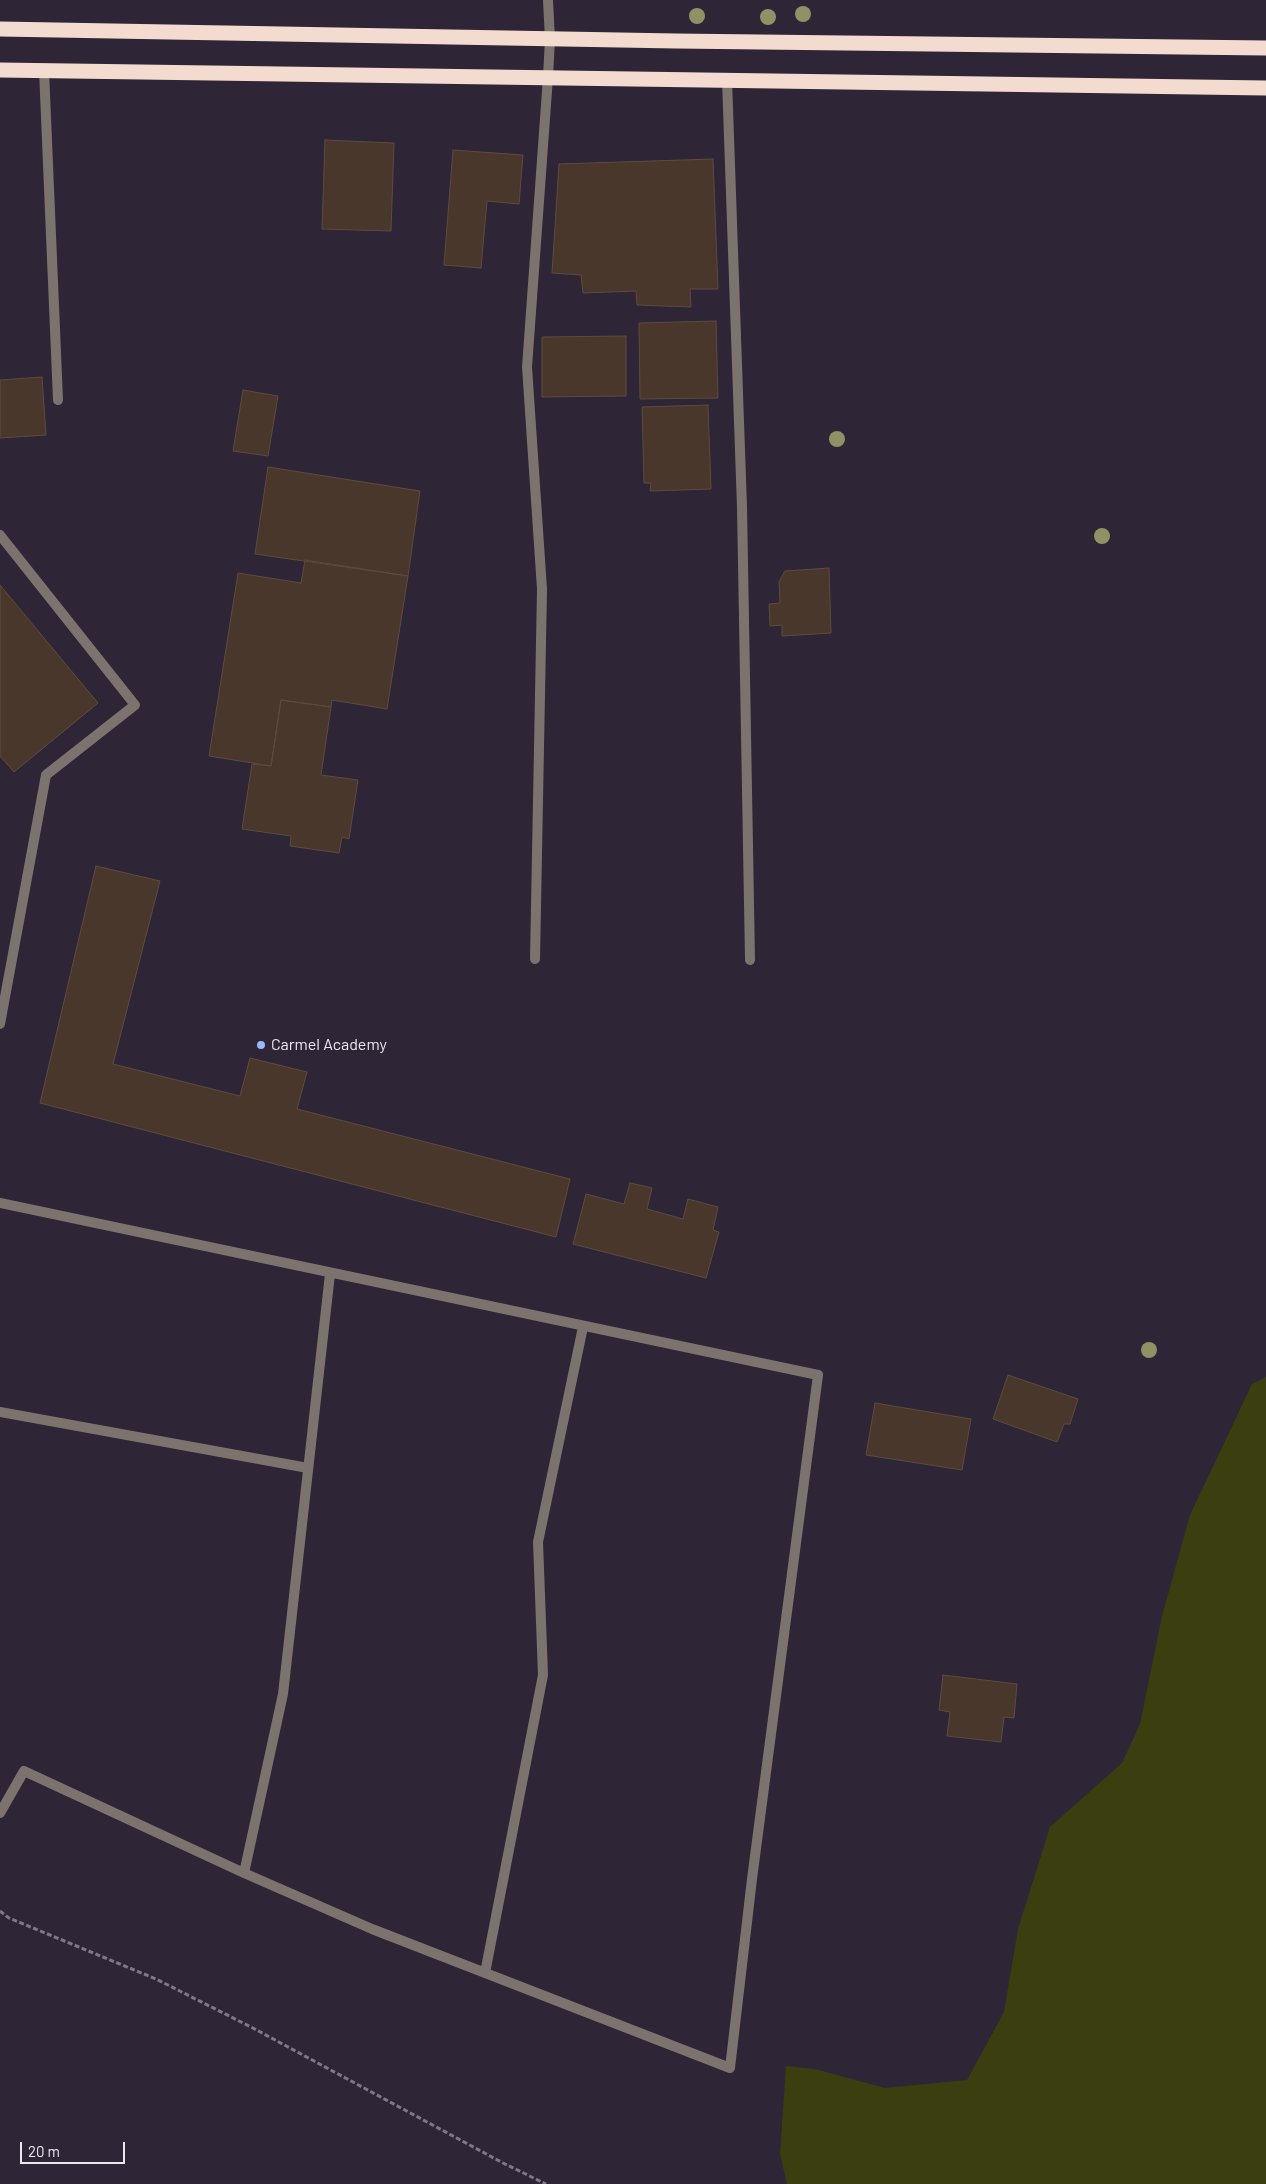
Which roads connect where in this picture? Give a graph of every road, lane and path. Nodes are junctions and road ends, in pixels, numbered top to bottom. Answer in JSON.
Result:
{"nodes":[{"id":1,"x":548,"y":0,"type":"edge"},
{"id":2,"x":0,"y":29,"type":"edge"},
{"id":3,"x":550,"y":39,"type":"junction"},
{"id":4,"x":1266,"y":48,"type":"edge"},
{"id":5,"x":0,"y":70,"type":"edge"},
{"id":6,"x":44,"y":70,"type":"junction"},
{"id":7,"x":548,"y":77,"type":"junction"},
{"id":8,"x":727,"y":80,"type":"junction"},
{"id":9,"x":1266,"y":88,"type":"edge"},
{"id":10,"x":58,"y":400,"type":"dead end"},
{"id":11,"x":0,"y":535,"type":"edge"},
{"id":12,"x":535,"y":959,"type":"dead end"},
{"id":13,"x":750,"y":960,"type":"dead end"},
{"id":14,"x":0,"y":1024,"type":"edge"},
{"id":15,"x":0,"y":1203,"type":"edge"},
{"id":16,"x":330,"y":1274,"type":"junction"},
{"id":17,"x":583,"y":1327,"type":"junction"},
{"id":18,"x":0,"y":1412,"type":"edge"},
{"id":19,"x":308,"y":1468,"type":"junction"},
{"id":20,"x":0,"y":1814,"type":"edge"},
{"id":21,"x":244,"y":1873,"type":"junction"},
{"id":22,"x":0,"y":1911,"type":"edge"},
{"id":23,"x":485,"y":1973,"type":"junction"},
{"id":24,"x":546,"y":2184,"type":"edge"}],
"edges":[{"from":1,"to":3,"type":"street"},
{"from":2,"to":3,"type":"highway"},
{"from":3,"to":4,"type":"highway"},
{"from":3,"to":7,"type":"street"},
{"from":5,"to":6,"type":"highway"},
{"from":6,"to":7,"type":"highway"},
{"from":6,"to":10,"type":"street"},
{"from":7,"to":8,"type":"highway"},
{"from":7,"to":12,"type":"street"},
{"from":8,"to":9,"type":"highway"},
{"from":8,"to":13,"type":"street"},
{"from":11,"to":14,"type":"street"},
{"from":15,"to":16,"type":"street"},
{"from":16,"to":17,"type":"street"},
{"from":16,"to":19,"type":"street"},
{"from":17,"to":23,"type":"street"},
{"from":17,"to":23,"type":"street"},
{"from":18,"to":19,"type":"street"},
{"from":19,"to":21,"type":"street"},
{"from":20,"to":21,"type":"street"},
{"from":21,"to":23,"type":"street"},
{"from":22,"to":24,"type":"path"}]}
